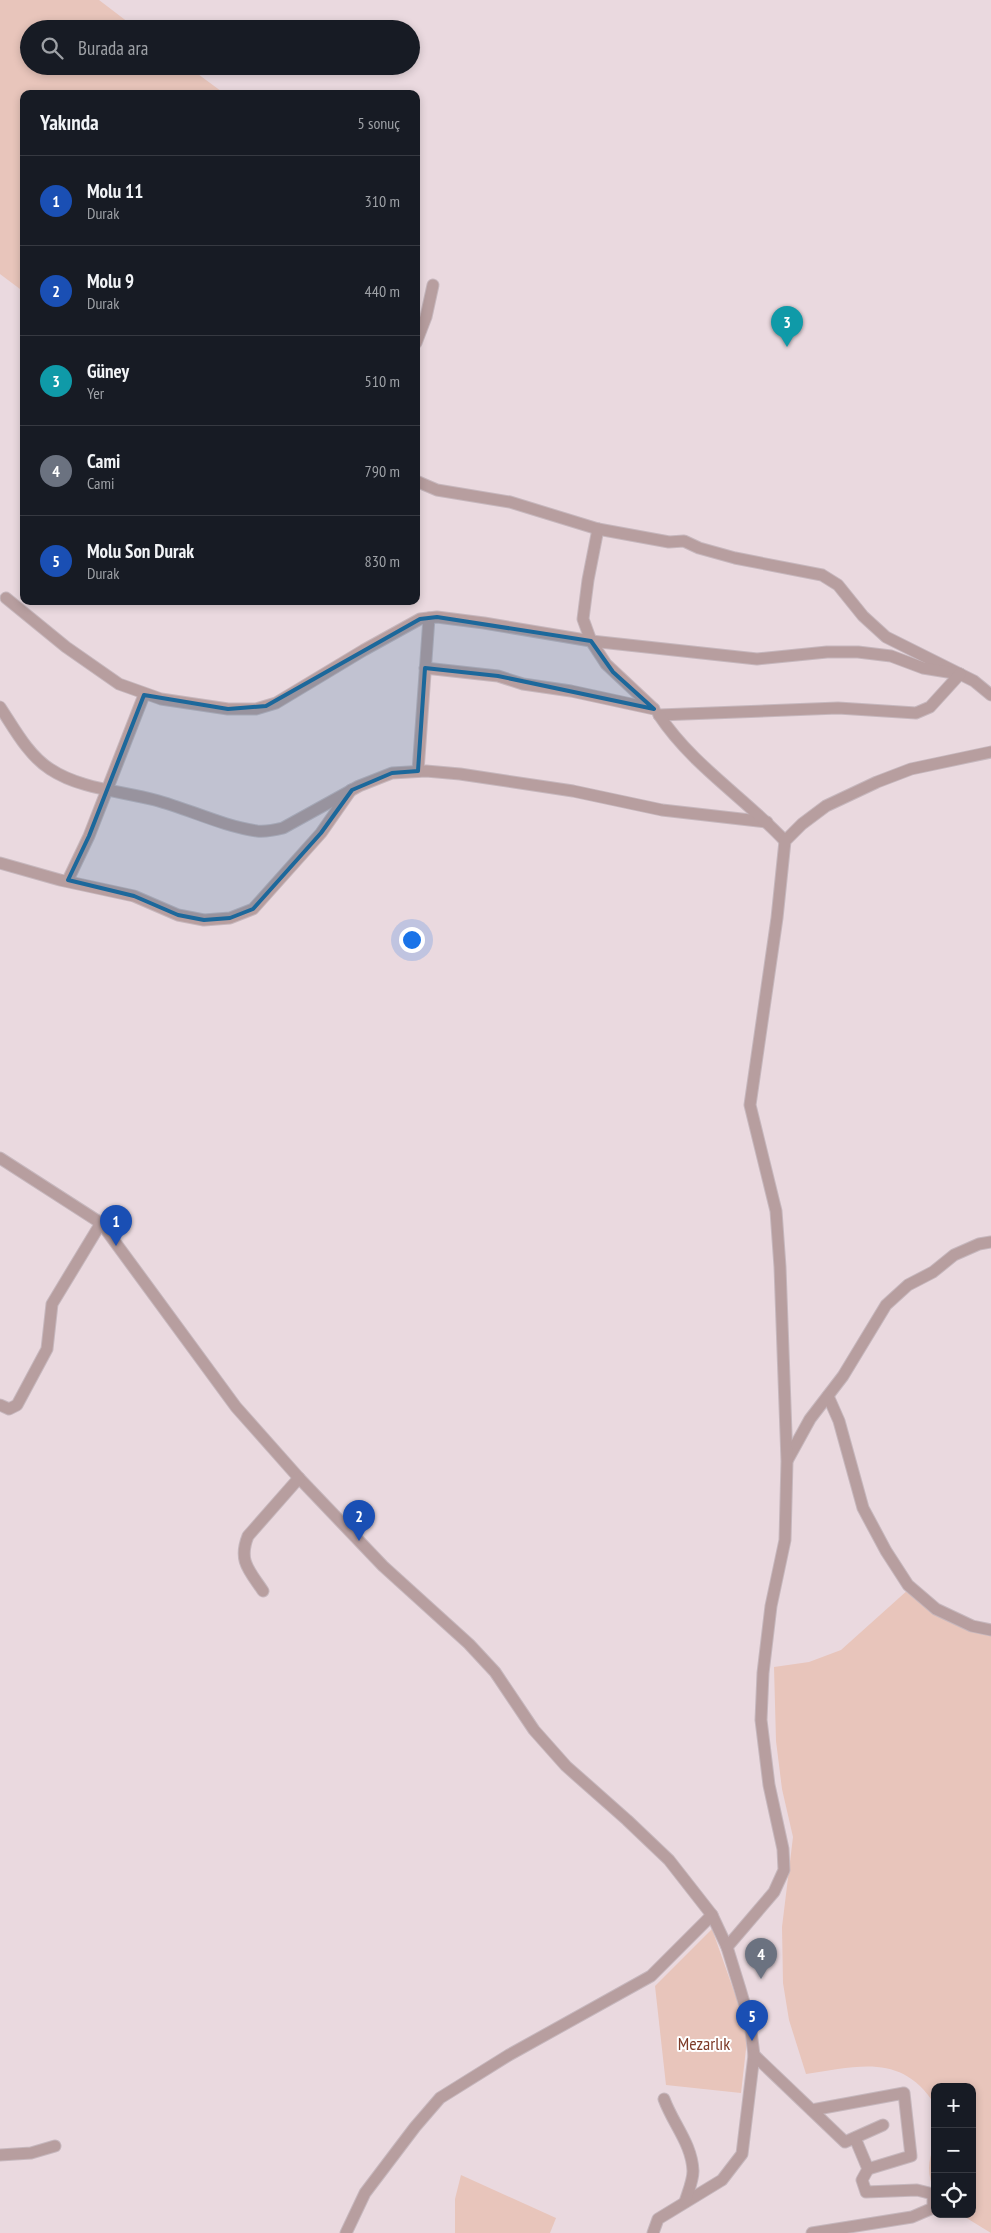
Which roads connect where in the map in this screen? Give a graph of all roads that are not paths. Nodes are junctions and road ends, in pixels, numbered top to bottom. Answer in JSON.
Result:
{"nodes":[{"id":1,"x":433,"y":285,"type":"dead end"},
{"id":2,"x":420,"y":332,"type":"edge"},
{"id":3,"x":420,"y":483,"type":"edge"},
{"id":4,"x":598,"y":529,"type":"junction"},
{"id":5,"x":6,"y":598,"type":"dead end"},
{"id":6,"x":429,"y":618,"type":"junction"},
{"id":7,"x":591,"y":642,"type":"junction"},
{"id":8,"x":425,"y":668,"type":"junction"},
{"id":9,"x":960,"y":674,"type":"junction"},
{"id":10,"x":144,"y":695,"type":"junction"},
{"id":11,"x":991,"y":695,"type":"edge"},
{"id":12,"x":0,"y":707,"type":"edge"},
{"id":13,"x":991,"y":752,"type":"edge"},
{"id":14,"x":418,"y":771,"type":"junction"},
{"id":15,"x":108,"y":789,"type":"junction"},
{"id":16,"x":352,"y":790,"type":"junction"},
{"id":17,"x":767,"y":822,"type":"junction"},
{"id":18,"x":785,"y":841,"type":"junction"},
{"id":19,"x":0,"y":863,"type":"edge"},
{"id":20,"x":68,"y":880,"type":"junction"},
{"id":21,"x":0,"y":1158,"type":"edge"},
{"id":22,"x":101,"y":1223,"type":"junction"},
{"id":23,"x":991,"y":1242,"type":"edge"},
{"id":24,"x":828,"y":1396,"type":"junction"},
{"id":25,"x":0,"y":1405,"type":"edge"},
{"id":26,"x":787,"y":1461,"type":"junction"},
{"id":27,"x":298,"y":1478,"type":"junction"},
{"id":28,"x":263,"y":1590,"type":"dead end"},
{"id":29,"x":991,"y":1630,"type":"edge"},
{"id":30,"x":712,"y":1915,"type":"junction"},
{"id":31,"x":727,"y":1946,"type":"junction"},
{"id":32,"x":754,"y":2055,"type":"junction"},
{"id":33,"x":664,"y":2099,"type":"dead end"},
{"id":34,"x":812,"y":2110,"type":"junction"},
{"id":35,"x":883,"y":2125,"type":"dead end"},
{"id":36,"x":855,"y":2138,"type":"junction"},
{"id":37,"x":55,"y":2146,"type":"dead end"},
{"id":38,"x":0,"y":2155,"type":"edge"},
{"id":39,"x":868,"y":2169,"type":"junction"},
{"id":40,"x":685,"y":2202,"type":"junction"},
{"id":41,"x":346,"y":2233,"type":"edge"},
{"id":42,"x":653,"y":2233,"type":"edge"},
{"id":43,"x":812,"y":2233,"type":"edge"}],
"edges":[{"from":1,"to":2,"type":"street"},
{"from":3,"to":4,"type":"street"},
{"from":4,"to":7,"type":"street"},
{"from":4,"to":9,"type":"street"},
{"from":5,"to":10,"type":"street"},
{"from":6,"to":7,"type":"street"},
{"from":6,"to":8,"type":"street"},
{"from":6,"to":10,"type":"street"},
{"from":7,"to":8,"type":"street"},
{"from":7,"to":9,"type":"street"},
{"from":8,"to":14,"type":"street"},
{"from":9,"to":11,"type":"street"},
{"from":9,"to":17,"type":"street"},
{"from":10,"to":15,"type":"street"},
{"from":12,"to":15,"type":"street"},
{"from":13,"to":18,"type":"street"},
{"from":14,"to":16,"type":"street"},
{"from":14,"to":17,"type":"street"},
{"from":15,"to":16,"type":"street"},
{"from":15,"to":20,"type":"street"},
{"from":16,"to":20,"type":"street"},
{"from":17,"to":18,"type":"street"},
{"from":18,"to":26,"type":"street"},
{"from":19,"to":20,"type":"street"},
{"from":21,"to":22,"type":"street"},
{"from":22,"to":25,"type":"street"},
{"from":22,"to":27,"type":"street"},
{"from":23,"to":24,"type":"street"},
{"from":24,"to":26,"type":"street"},
{"from":24,"to":29,"type":"street"},
{"from":26,"to":31,"type":"street"},
{"from":27,"to":28,"type":"street"},
{"from":27,"to":30,"type":"street"},
{"from":30,"to":31,"type":"street"},
{"from":30,"to":41,"type":"street"},
{"from":31,"to":32,"type":"street"},
{"from":32,"to":34,"type":"street"},
{"from":32,"to":40,"type":"street"},
{"from":33,"to":40,"type":"street"},
{"from":34,"to":36,"type":"street"},
{"from":34,"to":39,"type":"street"},
{"from":35,"to":36,"type":"street"},
{"from":36,"to":39,"type":"street"},
{"from":37,"to":38,"type":"street"},
{"from":39,"to":43,"type":"street"},
{"from":40,"to":42,"type":"street"}]}
